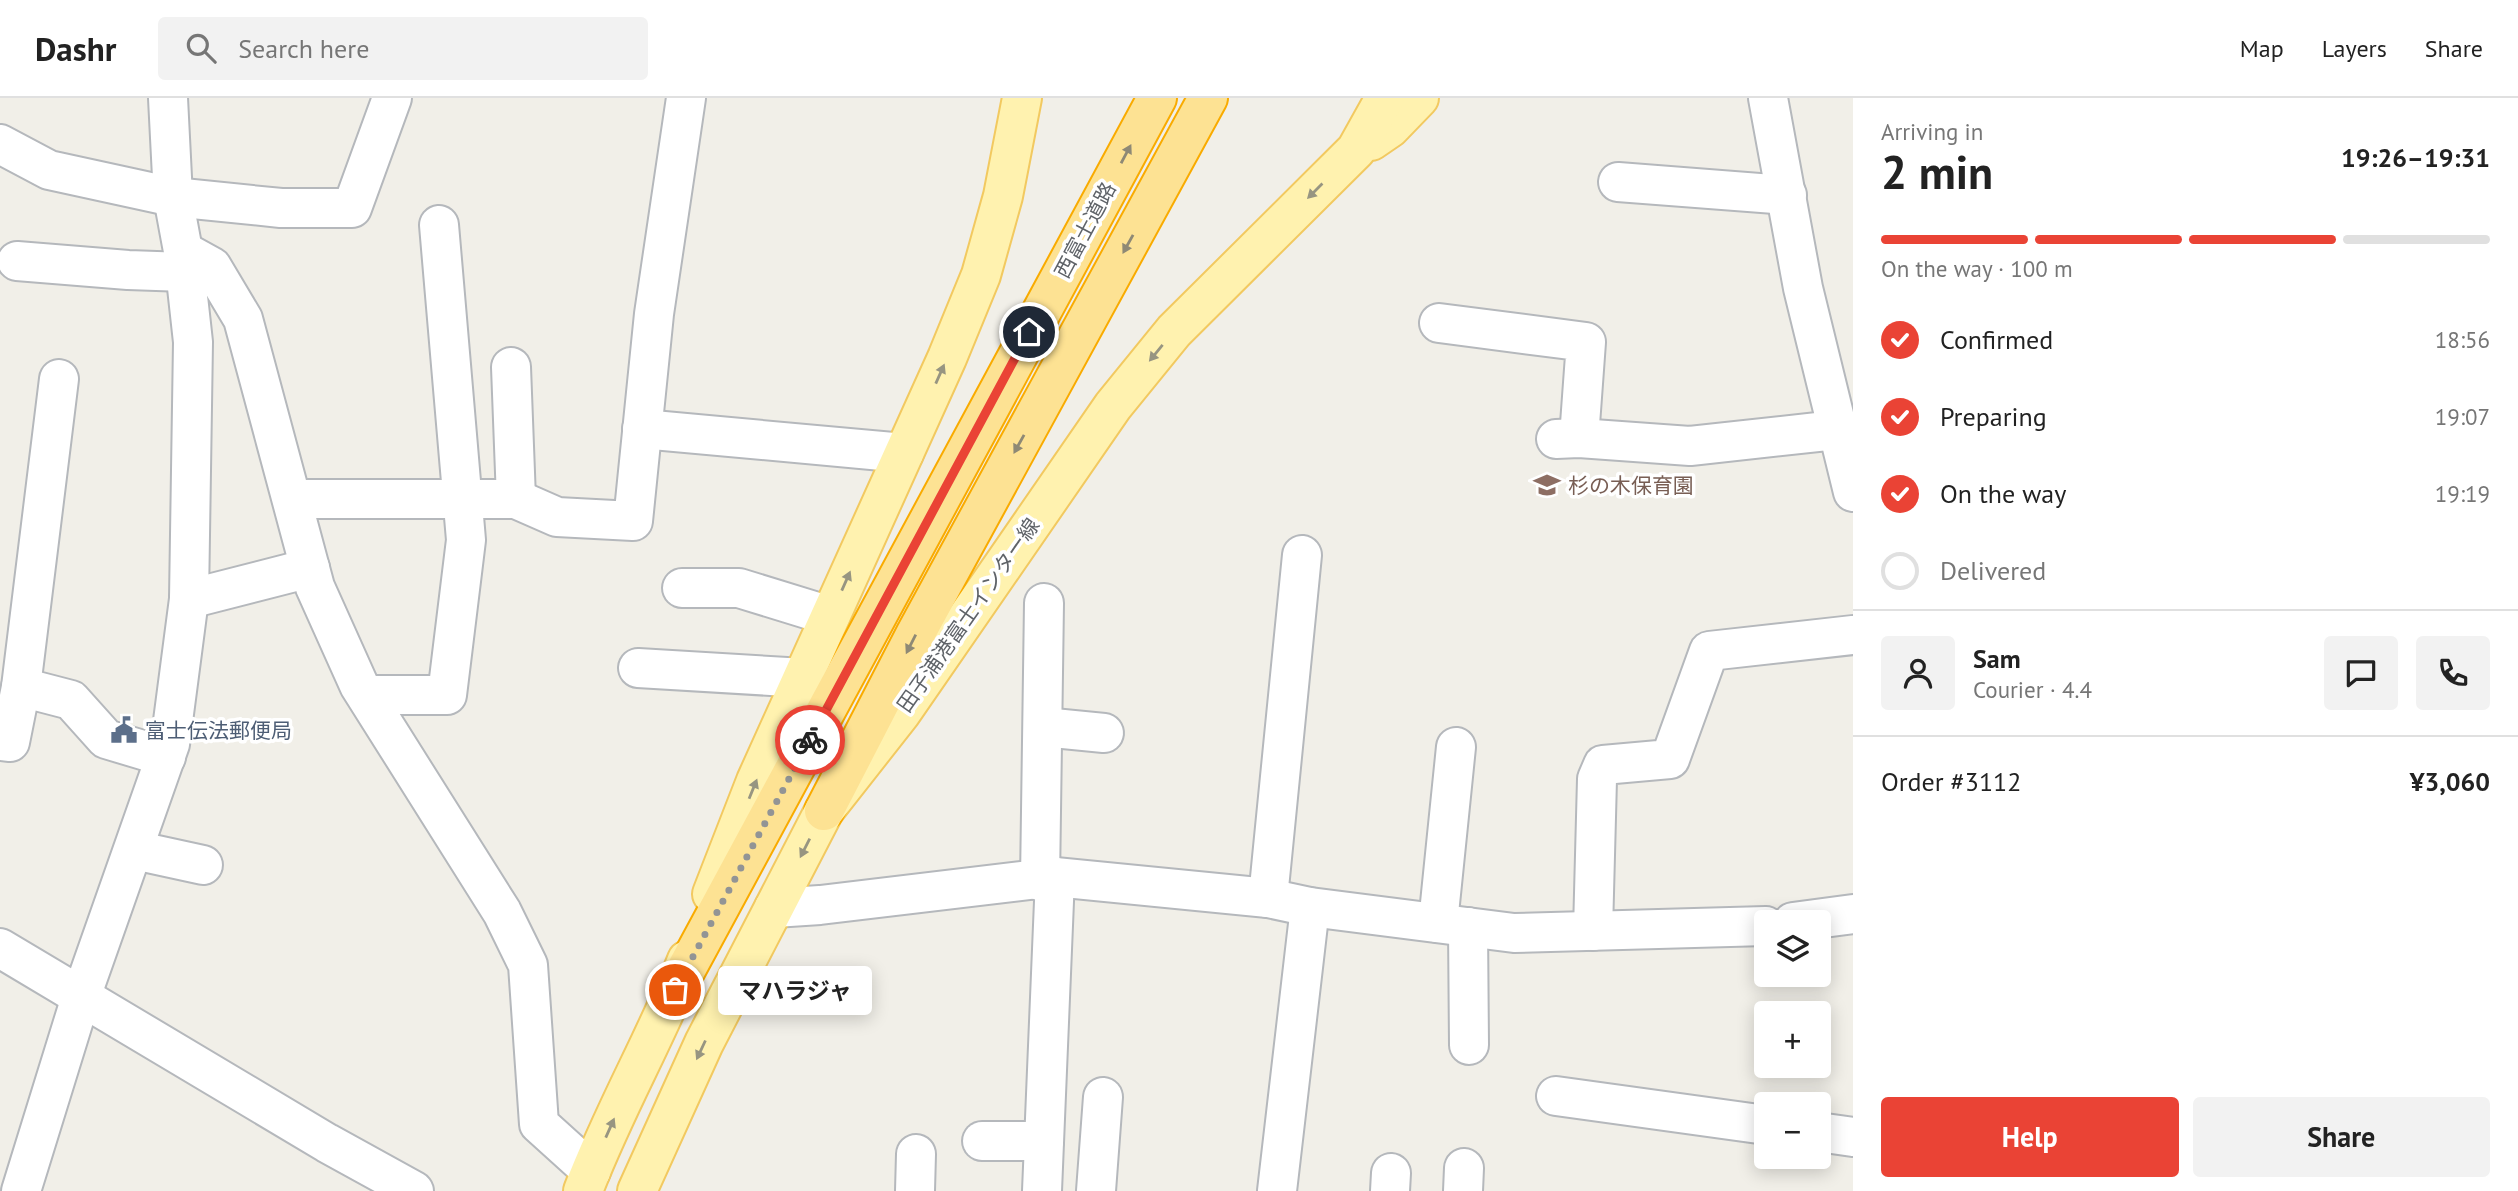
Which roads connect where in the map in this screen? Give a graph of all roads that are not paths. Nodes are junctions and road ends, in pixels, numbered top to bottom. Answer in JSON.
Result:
{"nodes":[{"id":1,"x":168,"y":98,"type":"edge"},
{"id":2,"x":392,"y":98,"type":"edge"},
{"id":3,"x":685,"y":98,"type":"edge"},
{"id":4,"x":1157,"y":98,"type":"edge"},
{"id":5,"x":1208,"y":98,"type":"edge"},
{"id":6,"x":1385,"y":98,"type":"edge"},
{"id":7,"x":1419,"y":98,"type":"edge"},
{"id":8,"x":1768,"y":98,"type":"edge"},
{"id":9,"x":1022,"y":109,"type":"edge"},
{"id":10,"x":0,"y":144,"type":"edge"},
{"id":11,"x":1356,"y":150,"type":"junction"},
{"id":12,"x":1618,"y":182,"type":"dead end"},
{"id":13,"x":1787,"y":195,"type":"junction"},
{"id":14,"x":173,"y":197,"type":"junction"},
{"id":15,"x":439,"y":226,"type":"dead end"},
{"id":16,"x":17,"y":261,"type":"dead end"},
{"id":17,"x":184,"y":262,"type":"junction"},
{"id":18,"x":1439,"y":323,"type":"dead end"},
{"id":19,"x":511,"y":367,"type":"dead end"},
{"id":20,"x":59,"y":379,"type":"dead end"},
{"id":21,"x":642,"y":429,"type":"junction"},
{"id":22,"x":1836,"y":430,"type":"junction"},
{"id":23,"x":904,"y":453,"type":"junction"},
{"id":24,"x":1853,"y":492,"type":"edge"},
{"id":25,"x":462,"y":497,"type":"junction"},
{"id":26,"x":292,"y":499,"type":"junction"},
{"id":27,"x":516,"y":499,"type":"junction"},
{"id":28,"x":1302,"y":555,"type":"dead end"},
{"id":29,"x":310,"y":568,"type":"junction"},
{"id":30,"x":682,"y":588,"type":"dead end"},
{"id":31,"x":189,"y":599,"type":"junction"},
{"id":32,"x":1044,"y":603,"type":"dead end"},
{"id":33,"x":830,"y":616,"type":"junction"},
{"id":34,"x":1853,"y":635,"type":"edge"},
{"id":35,"x":638,"y":668,"type":"dead end"},
{"id":36,"x":804,"y":678,"type":"junction"},
{"id":37,"x":21,"y":687,"type":"junction"},
{"id":38,"x":367,"y":695,"type":"junction"},
{"id":39,"x":1042,"y":727,"type":"junction"},
{"id":40,"x":1104,"y":733,"type":"dead end"},
{"id":41,"x":0,"y":741,"type":"edge"},
{"id":42,"x":1456,"y":747,"type":"dead end"},
{"id":43,"x":166,"y":757,"type":"junction"},
{"id":44,"x":824,"y":811,"type":"junction"},
{"id":45,"x":134,"y":850,"type":"junction"},
{"id":46,"x":203,"y":865,"type":"dead end"},
{"id":47,"x":1048,"y":879,"type":"junction"},
{"id":48,"x":1268,"y":898,"type":"junction"},
{"id":49,"x":1310,"y":906,"type":"junction"},
{"id":50,"x":774,"y":908,"type":"junction"},
{"id":51,"x":1853,"y":914,"type":"edge"},
{"id":52,"x":1831,"y":917,"type":"edge"},
{"id":53,"x":1453,"y":925,"type":"junction"},
{"id":54,"x":1754,"y":926,"type":"edge"},
{"id":55,"x":1593,"y":931,"type":"junction"},
{"id":56,"x":0,"y":948,"type":"edge"},
{"id":57,"x":675,"y":990,"type":"junction"},
{"id":58,"x":81,"y":997,"type":"junction"},
{"id":59,"x":1469,"y":1045,"type":"dead end"},
{"id":60,"x":1556,"y":1096,"type":"dead end"},
{"id":61,"x":1103,"y":1097,"type":"dead end"},
{"id":62,"x":1754,"y":1123,"type":"edge"},
{"id":63,"x":1831,"y":1134,"type":"edge"},
{"id":64,"x":1853,"y":1137,"type":"edge"},
{"id":65,"x":1044,"y":1141,"type":"junction"},
{"id":66,"x":982,"y":1142,"type":"dead end"},
{"id":67,"x":587,"y":1181,"type":"edge"},
{"id":68,"x":21,"y":1191,"type":"edge"},
{"id":69,"x":414,"y":1191,"type":"edge"},
{"id":70,"x":637,"y":1191,"type":"edge"},
{"id":71,"x":1042,"y":1191,"type":"edge"},
{"id":72,"x":1096,"y":1191,"type":"edge"},
{"id":73,"x":1277,"y":1191,"type":"edge"}],
"edges":[{"from":1,"to":14,"type":"street"},
{"from":2,"to":14,"type":"street"},
{"from":3,"to":21,"type":"street"},
{"from":57,"to":4,"type":"highway","name":"西富士道路","one_way":true},
{"from":5,"to":44,"type":"highway","name":"西富士道路","one_way":true},
{"from":6,"to":11,"type":"main road","name":"田子浦港富士インター線"},
{"from":7,"to":11,"type":"main road"},
{"from":8,"to":13,"type":"street"},
{"from":23,"to":9,"type":"main road","one_way":true},
{"from":10,"to":14,"type":"street"},
{"from":11,"to":44,"type":"main road","name":"田子浦港富士インター線","one_way":true},
{"from":12,"to":13,"type":"street"},
{"from":13,"to":22,"type":"street"},
{"from":14,"to":17,"type":"street"},
{"from":15,"to":25,"type":"street"},
{"from":16,"to":17,"type":"street"},
{"from":17,"to":26,"type":"street"},
{"from":17,"to":31,"type":"street"},
{"from":18,"to":22,"type":"street"},
{"from":19,"to":27,"type":"street"},
{"from":20,"to":37,"type":"street"},
{"from":21,"to":23,"type":"street"},
{"from":21,"to":27,"type":"street"},
{"from":22,"to":24,"type":"street"},
{"from":33,"to":23,"type":"main road","one_way":true},
{"from":25,"to":26,"type":"street"},
{"from":25,"to":27,"type":"street"},
{"from":25,"to":38,"type":"street"},
{"from":26,"to":29,"type":"street"},
{"from":28,"to":48,"type":"street"},
{"from":29,"to":31,"type":"street"},
{"from":29,"to":38,"type":"street"},
{"from":30,"to":33,"type":"street"},
{"from":31,"to":43,"type":"street"},
{"from":32,"to":39,"type":"street"},
{"from":33,"to":36,"type":"main road"},
{"from":34,"to":55,"type":"street"},
{"from":35,"to":36,"type":"street"},
{"from":57,"to":36,"type":"main road","one_way":true},
{"from":37,"to":41,"type":"street"},
{"from":37,"to":43,"type":"street"},
{"from":38,"to":67,"type":"street"},
{"from":39,"to":40,"type":"street"},
{"from":39,"to":47,"type":"street"},
{"from":42,"to":53,"type":"street"},
{"from":43,"to":45,"type":"street"},
{"from":44,"to":50,"type":"main road","name":"田子浦港富士インター線","one_way":true},
{"from":45,"to":46,"type":"street"},
{"from":45,"to":58,"type":"street"},
{"from":47,"to":48,"type":"street"},
{"from":47,"to":50,"type":"street"},
{"from":47,"to":65,"type":"street"},
{"from":48,"to":49,"type":"street"},
{"from":49,"to":53,"type":"street"},
{"from":49,"to":73,"type":"street"},
{"from":50,"to":70,"type":"main road","name":"田子浦港富士インター線","one_way":true},
{"from":51,"to":52,"type":"street"},
{"from":53,"to":55,"type":"street"},
{"from":53,"to":59,"type":"street"},
{"from":54,"to":55,"type":"street"},
{"from":56,"to":58,"type":"street"},
{"from":67,"to":57,"type":"main road","one_way":true},
{"from":58,"to":68,"type":"street"},
{"from":58,"to":69,"type":"street"},
{"from":60,"to":62,"type":"street"},
{"from":61,"to":72,"type":"street"},
{"from":63,"to":64,"type":"street"},
{"from":65,"to":66,"type":"street"},
{"from":65,"to":71,"type":"street"}]}
